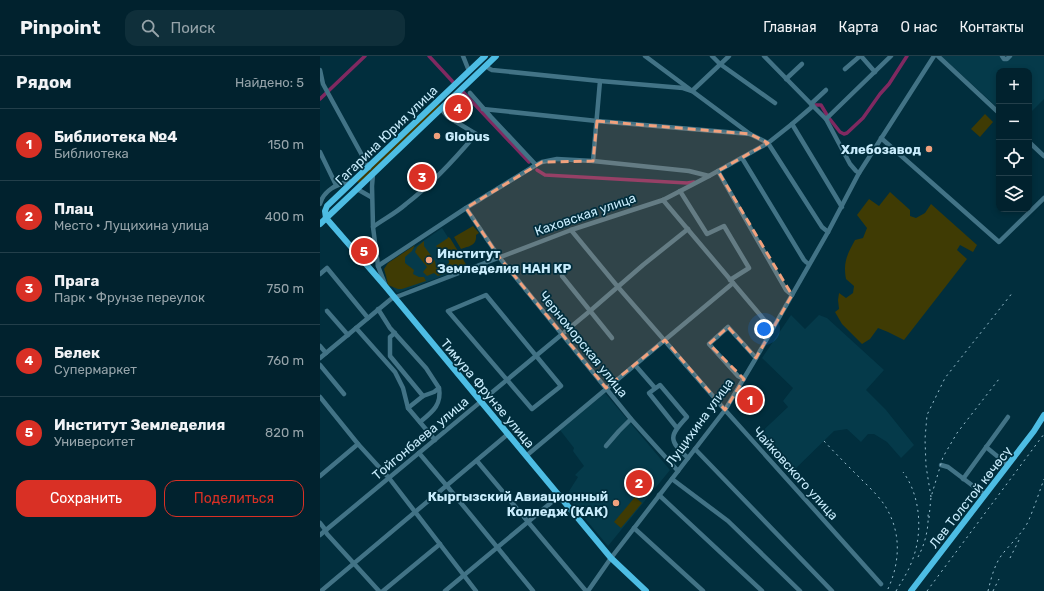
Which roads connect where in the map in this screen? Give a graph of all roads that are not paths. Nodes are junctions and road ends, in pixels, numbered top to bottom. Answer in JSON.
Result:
{"nodes":[{"id":1,"x":463,"y":56,"type":"edge"},
{"id":2,"x":485,"y":56,"type":"edge"},
{"id":3,"x":496,"y":56,"type":"edge"},
{"id":4,"x":646,"y":56,"type":"edge"},
{"id":5,"x":712,"y":56,"type":"edge"},
{"id":6,"x":729,"y":56,"type":"edge"},
{"id":7,"x":764,"y":56,"type":"edge"},
{"id":8,"x":860,"y":56,"type":"edge"},
{"id":9,"x":891,"y":56,"type":"edge"},
{"id":10,"x":934,"y":56,"type":"edge"},
{"id":11,"x":938,"y":56,"type":"edge"},
{"id":12,"x":1002,"y":56,"type":"edge"},
{"id":13,"x":1010,"y":56,"type":"edge"},
{"id":14,"x":720,"y":64,"type":"junction"},
{"id":15,"x":802,"y":64,"type":"dead end"},
{"id":16,"x":486,"y":66,"type":"junction"},
{"id":17,"x":846,"y":69,"type":"dead end"},
{"id":18,"x":320,"y":70,"type":"edge"},
{"id":19,"x":469,"y":71,"type":"junction"},
{"id":20,"x":875,"y":72,"type":"junction"},
{"id":21,"x":786,"y":78,"type":"junction"},
{"id":22,"x":600,"y":81,"type":"junction"},
{"id":23,"x":826,"y":90,"type":"dead end"},
{"id":24,"x":692,"y":91,"type":"junction"},
{"id":25,"x":470,"y":93,"type":"dead end"},
{"id":26,"x":775,"y":103,"type":"dead end"},
{"id":27,"x":812,"y":105,"type":"junction"},
{"id":28,"x":441,"y":109,"type":"junction"},
{"id":29,"x":483,"y":109,"type":"junction"},
{"id":30,"x":996,"y":111,"type":"edge"},
{"id":31,"x":826,"y":119,"type":"junction"},
{"id":32,"x":597,"y":121,"type":"junction"},
{"id":33,"x":792,"y":124,"type":"junction"},
{"id":34,"x":750,"y":134,"type":"junction"},
{"id":35,"x":881,"y":138,"type":"junction"},
{"id":36,"x":768,"y":144,"type":"junction"},
{"id":37,"x":1032,"y":145,"type":"edge"},
{"id":38,"x":320,"y":152,"type":"edge"},
{"id":39,"x":1044,"y":156,"type":"edge"},
{"id":40,"x":742,"y":158,"type":"junction"},
{"id":41,"x":593,"y":162,"type":"junction"},
{"id":42,"x":536,"y":164,"type":"junction"},
{"id":43,"x":368,"y":168,"type":"junction"},
{"id":44,"x":718,"y":171,"type":"junction"},
{"id":45,"x":859,"y":173,"type":"junction"},
{"id":46,"x":373,"y":174,"type":"junction"},
{"id":47,"x":709,"y":176,"type":"junction"},
{"id":48,"x":351,"y":184,"type":"junction"},
{"id":49,"x":336,"y":185,"type":"junction"},
{"id":50,"x":358,"y":189,"type":"junction"},
{"id":51,"x":680,"y":191,"type":"junction"},
{"id":52,"x":372,"y":198,"type":"junction"},
{"id":53,"x":1044,"y":198,"type":"edge"},
{"id":54,"x":663,"y":200,"type":"junction"},
{"id":55,"x":320,"y":204,"type":"edge"},
{"id":56,"x":842,"y":207,"type":"junction"},
{"id":57,"x":466,"y":208,"type":"junction"},
{"id":58,"x":326,"y":218,"type":"junction"},
{"id":59,"x":320,"y":224,"type":"edge"},
{"id":60,"x":373,"y":227,"type":"junction"},
{"id":61,"x":688,"y":229,"type":"junction"},
{"id":62,"x":571,"y":230,"type":"junction"},
{"id":63,"x":828,"y":232,"type":"junction"},
{"id":64,"x":707,"y":234,"type":"junction"},
{"id":65,"x":697,"y":240,"type":"junction"},
{"id":66,"x":499,"y":257,"type":"junction"},
{"id":67,"x":809,"y":264,"type":"junction"},
{"id":68,"x":378,"y":266,"type":"junction"},
{"id":69,"x":320,"y":274,"type":"edge"},
{"id":70,"x":562,"y":276,"type":"dead end"},
{"id":71,"x":732,"y":282,"type":"junction"},
{"id":72,"x":385,"y":286,"type":"junction"},
{"id":73,"x":618,"y":287,"type":"junction"},
{"id":74,"x":792,"y":295,"type":"junction"},
{"id":75,"x":395,"y":298,"type":"junction"},
{"id":76,"x":378,"y":309,"type":"junction"},
{"id":77,"x":327,"y":311,"type":"dead end"},
{"id":78,"x":590,"y":311,"type":"junction"},
{"id":79,"x":368,"y":318,"type":"junction"},
{"id":80,"x":356,"y":328,"type":"junction"},
{"id":81,"x":772,"y":329,"type":"junction"},
{"id":82,"x":395,"y":334,"type":"junction"},
{"id":83,"x":562,"y":334,"type":"junction"},
{"id":84,"x":348,"y":335,"type":"junction"},
{"id":85,"x":612,"y":338,"type":"dead end"},
{"id":86,"x":665,"y":340,"type":"junction"},
{"id":87,"x":320,"y":346,"type":"edge"},
{"id":88,"x":326,"y":353,"type":"junction"},
{"id":89,"x":537,"y":355,"type":"junction"},
{"id":90,"x":320,"y":358,"type":"edge"},
{"id":91,"x":756,"y":358,"type":"junction"},
{"id":92,"x":320,"y":365,"type":"edge"},
{"id":93,"x":635,"y":365,"type":"junction"},
{"id":94,"x":744,"y":379,"type":"junction"},
{"id":95,"x":507,"y":380,"type":"junction"},
{"id":96,"x":438,"y":388,"type":"junction"},
{"id":97,"x":606,"y":388,"type":"junction"},
{"id":98,"x":655,"y":388,"type":"junction"},
{"id":99,"x":344,"y":394,"type":"dead end"},
{"id":100,"x":423,"y":396,"type":"junction"},
{"id":101,"x":320,"y":398,"type":"edge"},
{"id":102,"x":481,"y":401,"type":"junction"},
{"id":103,"x":408,"y":408,"type":"junction"},
{"id":104,"x":725,"y":410,"type":"junction"},
{"id":105,"x":1044,"y":415,"type":"edge"},
{"id":106,"x":1008,"y":417,"type":"dead end"},
{"id":107,"x":632,"y":419,"type":"junction"},
{"id":108,"x":420,"y":422,"type":"junction"},
{"id":109,"x":677,"y":428,"type":"junction"},
{"id":110,"x":508,"y":434,"type":"junction"},
{"id":111,"x":435,"y":440,"type":"junction"},
{"id":112,"x":358,"y":444,"type":"junction"},
{"id":113,"x":606,"y":446,"type":"dead end"},
{"id":114,"x":986,"y":448,"type":"junction"},
{"id":115,"x":694,"y":449,"type":"junction"},
{"id":116,"x":419,"y":453,"type":"junction"},
{"id":117,"x":526,"y":456,"type":"junction"},
{"id":118,"x":688,"y":458,"type":"junction"},
{"id":119,"x":478,"y":461,"type":"junction"},
{"id":120,"x":1008,"y":464,"type":"junction"},
{"id":121,"x":941,"y":465,"type":"dead end"},
{"id":122,"x":678,"y":471,"type":"junction"},
{"id":123,"x":320,"y":476,"type":"edge"},
{"id":124,"x":389,"y":478,"type":"junction"},
{"id":125,"x":672,"y":479,"type":"junction"},
{"id":126,"x":963,"y":479,"type":"junction"},
{"id":127,"x":447,"y":486,"type":"junction"},
{"id":128,"x":659,"y":495,"type":"junction"},
{"id":129,"x":985,"y":495,"type":"junction"},
{"id":130,"x":559,"y":496,"type":"junction"},
{"id":131,"x":415,"y":512,"type":"junction"},
{"id":132,"x":528,"y":521,"type":"junction"},
{"id":133,"x":320,"y":523,"type":"edge"},
{"id":134,"x":634,"y":528,"type":"junction"},
{"id":135,"x":326,"y":530,"type":"junction"},
{"id":136,"x":320,"y":535,"type":"edge"},
{"id":137,"x":440,"y":544,"type":"junction"},
{"id":138,"x":498,"y":547,"type":"junction"},
{"id":139,"x":611,"y":558,"type":"junction"},
{"id":140,"x":354,"y":564,"type":"junction"},
{"id":141,"x":463,"y":575,"type":"junction"},
{"id":142,"x":881,"y":584,"type":"dead end"},
{"id":143,"x":321,"y":591,"type":"edge"},
{"id":144,"x":379,"y":591,"type":"edge"},
{"id":145,"x":383,"y":591,"type":"edge"},
{"id":146,"x":445,"y":591,"type":"edge"},
{"id":147,"x":476,"y":591,"type":"edge"},
{"id":148,"x":534,"y":591,"type":"edge"},
{"id":149,"x":587,"y":591,"type":"edge"},
{"id":150,"x":646,"y":591,"type":"edge"},
{"id":151,"x":703,"y":591,"type":"edge"},
{"id":152,"x":762,"y":591,"type":"edge"},
{"id":153,"x":800,"y":591,"type":"edge"},
{"id":154,"x":832,"y":591,"type":"edge"},
{"id":155,"x":911,"y":591,"type":"edge"}],
"edges":[{"from":1,"to":19,"type":"street"},
{"from":2,"to":19,"type":"main road","name":"Гагарина Юрия улица"},
{"from":3,"to":16,"type":"main road","name":"Гагарина Юрия улица"},
{"from":4,"to":24,"type":"street"},
{"from":5,"to":14,"type":"street"},
{"from":6,"to":14,"type":"street"},
{"from":7,"to":21,"type":"street"},
{"from":8,"to":17,"type":"street"},
{"from":8,"to":20,"type":"street"},
{"from":9,"to":20,"type":"street"},
{"from":10,"to":35,"type":"street","name":"Лущихина улица"},
{"from":11,"to":30,"type":"street"},
{"from":12,"to":13,"type":"street"},
{"from":14,"to":24,"type":"street"},
{"from":14,"to":26,"type":"street"},
{"from":15,"to":21,"type":"street"},
{"from":16,"to":22,"type":"street"},
{"from":16,"to":28,"type":"main road","name":"Гагарина Юрия улица"},
{"from":18,"to":43,"type":"street"},
{"from":19,"to":43,"type":"main road","name":"Гагарина Юрия улица"},
{"from":20,"to":31,"type":"street"},
{"from":21,"to":27,"type":"street"},
{"from":22,"to":24,"type":"street"},
{"from":22,"to":32,"type":"street"},
{"from":23,"to":27,"type":"street","name":"Каховская улица"},
{"from":24,"to":34,"type":"street"},
{"from":25,"to":29,"type":"street"},
{"from":27,"to":31,"type":"street"},
{"from":27,"to":33,"type":"street","name":"Каховская улица"},
{"from":28,"to":46,"type":"main road","name":"Гагарина Юрия улица"},
{"from":28,"to":60,"type":"street"},
{"from":29,"to":32,"type":"street"},
{"from":29,"to":42,"type":"street"},
{"from":31,"to":45,"type":"street"},
{"from":32,"to":34,"type":"street"},
{"from":32,"to":41,"type":"street"},
{"from":33,"to":36,"type":"street","name":"Каховская улица"},
{"from":33,"to":56,"type":"street"},
{"from":34,"to":36,"type":"street"},
{"from":35,"to":45,"type":"street","name":"Лущихина улица"},
{"from":35,"to":53,"type":"street"},
{"from":36,"to":40,"type":"street","name":"Каховская улица"},
{"from":36,"to":63,"type":"street"},
{"from":37,"to":39,"type":"street"},
{"from":38,"to":49,"type":"street"},
{"from":40,"to":44,"type":"street","name":"Каховская улица"},
{"from":40,"to":67,"type":"street"},
{"from":41,"to":42,"type":"street"},
{"from":41,"to":47,"type":"street"},
{"from":42,"to":57,"type":"street"},
{"from":43,"to":48,"type":"main road","name":"Гагарина Юрия улица"},
{"from":44,"to":47,"type":"street","name":"Каховская улица"},
{"from":44,"to":74,"type":"street"},
{"from":45,"to":56,"type":"street","name":"Лущихина улица"},
{"from":46,"to":50,"type":"main road","name":"Гагарина Юрия улица"},
{"from":46,"to":52,"type":"street"},
{"from":47,"to":51,"type":"street","name":"Каховская улица"},
{"from":48,"to":49,"type":"street"},
{"from":48,"to":50,"type":"main road"},
{"from":48,"to":58,"type":"main road","name":"Гагарина Юрия улица"},
{"from":49,"to":55,"type":"street"},
{"from":50,"to":52,"type":"street"},
{"from":50,"to":58,"type":"main road","name":"Гагарина Юрия улица"},
{"from":51,"to":54,"type":"street","name":"Каховская улица"},
{"from":51,"to":64,"type":"street"},
{"from":52,"to":60,"type":"street"},
{"from":54,"to":61,"type":"street"},
{"from":54,"to":62,"type":"street","name":"Каховская улица"},
{"from":55,"to":58,"type":"street","name":"Тимура Фрунзе улица"},
{"from":56,"to":63,"type":"street","name":"Лущихина улица"},
{"from":57,"to":66,"type":"street","name":"Черноморская улица"},
{"from":57,"to":68,"type":"street"},
{"from":58,"to":59,"type":"main road","name":"Гагарина Юрия улица"},
{"from":58,"to":72,"type":"main road","name":"Тимура Фрунзе улица"},
{"from":60,"to":68,"type":"street"},
{"from":61,"to":65,"type":"street"},
{"from":61,"to":73,"type":"street","name":"Тойгонбаева улица"},
{"from":62,"to":66,"type":"street","name":"Каховская улица"},
{"from":62,"to":73,"type":"street","name":"Чайковского улица"},
{"from":63,"to":67,"type":"street","name":"Лущихина улица"},
{"from":64,"to":65,"type":"street"},
{"from":64,"to":71,"type":"street"},
{"from":65,"to":71,"type":"street"},
{"from":66,"to":75,"type":"street","name":"Каховская улица"},
{"from":66,"to":83,"type":"street","name":"Черноморская улица"},
{"from":67,"to":74,"type":"street","name":"Лущихина улица"},
{"from":68,"to":72,"type":"street"},
{"from":69,"to":79,"type":"street"},
{"from":70,"to":78,"type":"street"},
{"from":71,"to":81,"type":"street"},
{"from":71,"to":86,"type":"street"},
{"from":72,"to":75,"type":"main road","name":"Тимура Фрунзе улица"},
{"from":73,"to":78,"type":"street","name":"Тойгонбаева улица"},
{"from":73,"to":86,"type":"street","name":"Чайковского улица"},
{"from":74,"to":81,"type":"street","name":"Лущихина улица"},
{"from":75,"to":76,"type":"street","name":"Каховская улица"},
{"from":75,"to":102,"type":"main road","name":"Тимура Фрунзе улица"},
{"from":76,"to":79,"type":"street","name":"Каховская улица"},
{"from":76,"to":82,"type":"street"},
{"from":77,"to":84,"type":"street"},
{"from":78,"to":83,"type":"street","name":"Тойгонбаева улица"},
{"from":78,"to":85,"type":"street"},
{"from":79,"to":80,"type":"street","name":"Каховская улица"},
{"from":80,"to":84,"type":"street","name":"Каховская улица"},
{"from":80,"to":103,"type":"street"},
{"from":81,"to":91,"type":"street","name":"Лущихина улица"},
{"from":82,"to":96,"type":"street"},
{"from":82,"to":100,"type":"street"},
{"from":83,"to":89,"type":"street","name":"Тойгонбаева улица"},
{"from":83,"to":97,"type":"street","name":"Черноморская улица"},
{"from":84,"to":88,"type":"street","name":"Каховская улица"},
{"from":86,"to":93,"type":"street"},
{"from":86,"to":104,"type":"street","name":"Чайковского улица"},
{"from":87,"to":88,"type":"street"},
{"from":88,"to":90,"type":"street","name":"Каховская улица"},
{"from":89,"to":95,"type":"street","name":"Тойгонбаева улица"},
{"from":89,"to":95,"type":"street"},
{"from":89,"to":95,"type":"street"},
{"from":91,"to":94,"type":"street","name":"Лущихина улица"},
{"from":91,"to":94,"type":"street"},
{"from":92,"to":99,"type":"street"},
{"from":93,"to":97,"type":"street"},
{"from":93,"to":98,"type":"street"},
{"from":94,"to":104,"type":"street","name":"Лущихина улица"},
{"from":95,"to":102,"type":"street","name":"Тойгонбаева улица"},
{"from":96,"to":100,"type":"street"},
{"from":96,"to":108,"type":"street"},
{"from":97,"to":107,"type":"street","name":"Черноморская улица"},
{"from":97,"to":117,"type":"street"},
{"from":98,"to":109,"type":"street"},
{"from":98,"to":109,"type":"street"},
{"from":100,"to":103,"type":"street"},
{"from":101,"to":112,"type":"street"},
{"from":102,"to":110,"type":"main road","name":"Тимура Фрунзе улица"},
{"from":102,"to":111,"type":"street","name":"Тойгонбаева улица"},
{"from":103,"to":108,"type":"street"},
{"from":104,"to":115,"type":"street","name":"Лущихина улица"},
{"from":104,"to":142,"type":"street","name":"Чайковского улица"},
{"from":105,"to":120,"type":"main road","name":"Лев Толстой көчөсү"},
{"from":106,"to":114,"type":"street"},
{"from":107,"to":113,"type":"street"},
{"from":107,"to":122,"type":"street","name":"Черноморская улица"},
{"from":108,"to":111,"type":"street"},
{"from":109,"to":118,"type":"street"},
{"from":110,"to":117,"type":"main road","name":"Тимура Фрунзе улица"},
{"from":110,"to":119,"type":"street"},
{"from":111,"to":116,"type":"street","name":"Тойгонбаева улица"},
{"from":112,"to":123,"type":"street"},
{"from":112,"to":124,"type":"street"},
{"from":114,"to":120,"type":"street"},
{"from":114,"to":126,"type":"street"},
{"from":115,"to":118,"type":"street","name":"Лущихина улица"},
{"from":115,"to":154,"type":"street"},
{"from":116,"to":124,"type":"street","name":"Тойгонбаева улица"},
{"from":116,"to":127,"type":"street"},
{"from":117,"to":130,"type":"main road","name":"Тимура Фрунзе улица"},
{"from":118,"to":122,"type":"street","name":"Лущихина улица"},
{"from":119,"to":127,"type":"street"},
{"from":119,"to":132,"type":"street"},
{"from":120,"to":129,"type":"main road","name":"Лев Толстой көчөсү"},
{"from":121,"to":126,"type":"street"},
{"from":122,"to":125,"type":"street","name":"Лущихина улица"},
{"from":124,"to":131,"type":"street"},
{"from":124,"to":135,"type":"street","name":"Тойгонбаева улица"},
{"from":125,"to":128,"type":"street","name":"Лущихина улица"},
{"from":125,"to":153,"type":"street"},
{"from":126,"to":129,"type":"street"},
{"from":127,"to":131,"type":"street"},
{"from":127,"to":138,"type":"street"},
{"from":128,"to":134,"type":"street","name":"Лущихина улица"},
{"from":128,"to":152,"type":"street"},
{"from":129,"to":155,"type":"main road","name":"Лев Толстой көчөсү"},
{"from":130,"to":132,"type":"street"},
{"from":130,"to":139,"type":"main road","name":"Тимура Фрунзе улица"},
{"from":131,"to":137,"type":"street"},
{"from":131,"to":140,"type":"street"},
{"from":132,"to":138,"type":"street"},
{"from":132,"to":149,"type":"street"},
{"from":133,"to":135,"type":"street"},
{"from":134,"to":139,"type":"street","name":"Лущихина улица"},
{"from":134,"to":151,"type":"street"},
{"from":135,"to":136,"type":"street","name":"Тойгонбаева улица"},
{"from":135,"to":140,"type":"street"},
{"from":137,"to":141,"type":"street"},
{"from":137,"to":145,"type":"street"},
{"from":138,"to":141,"type":"street"},
{"from":138,"to":148,"type":"street"},
{"from":139,"to":149,"type":"street","name":"Лущихина улица"},
{"from":139,"to":150,"type":"main road","name":"Тимура Фрунзе улица"},
{"from":140,"to":143,"type":"street"},
{"from":140,"to":144,"type":"street"},
{"from":141,"to":146,"type":"street"},
{"from":141,"to":147,"type":"street"}]}
